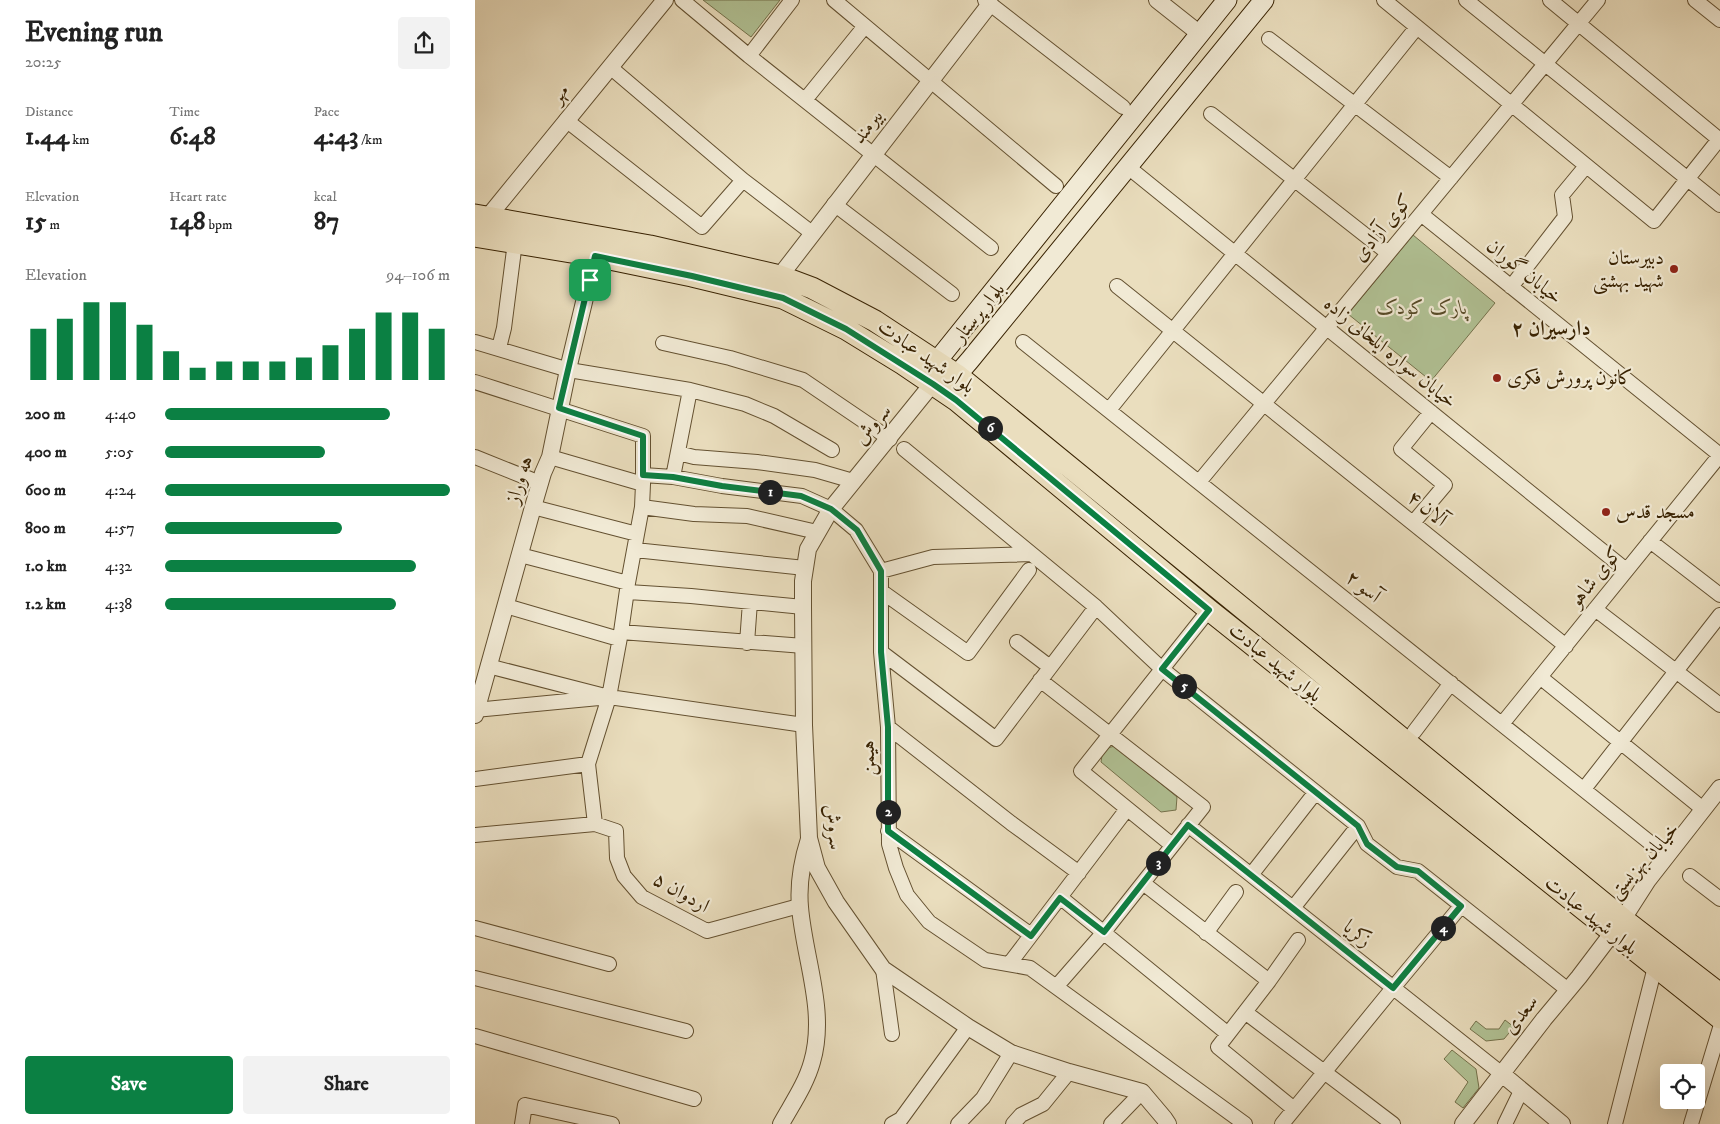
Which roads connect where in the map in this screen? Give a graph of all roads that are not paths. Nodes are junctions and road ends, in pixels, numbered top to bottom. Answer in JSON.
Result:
{"nodes":[{"id":1,"x":665,"y":0,"type":"edge"},
{"id":2,"x":682,"y":0,"type":"edge"},
{"id":3,"x":792,"y":0,"type":"edge"},
{"id":4,"x":834,"y":0,"type":"edge"},
{"id":5,"x":1157,"y":0,"type":"edge"},
{"id":6,"x":1227,"y":0,"type":"edge"},
{"id":7,"x":1264,"y":0,"type":"edge"},
{"id":8,"x":1384,"y":0,"type":"edge"},
{"id":9,"x":1466,"y":0,"type":"edge"},
{"id":10,"x":1550,"y":0,"type":"edge"},
{"id":11,"x":1598,"y":0,"type":"edge"},
{"id":12,"x":1695,"y":0,"type":"edge"},
{"id":13,"x":987,"y":2,"type":"edge"},
{"id":14,"x":1720,"y":20,"type":"edge"},
{"id":15,"x":1579,"y":23,"type":"junction"},
{"id":16,"x":865,"y":26,"type":"junction"},
{"id":17,"x":1417,"y":27,"type":"junction"},
{"id":18,"x":1200,"y":34,"type":"junction"},
{"id":19,"x":1269,"y":39,"type":"dead end"},
{"id":20,"x":749,"y":56,"type":"junction"},
{"id":21,"x":1545,"y":64,"type":"junction"},
{"id":22,"x":610,"y":67,"type":"junction"},
{"id":23,"x":930,"y":81,"type":"junction"},
{"id":24,"x":805,"y":100,"type":"junction"},
{"id":25,"x":1355,"y":104,"type":"junction"},
{"id":26,"x":1511,"y":104,"type":"junction"},
{"id":27,"x":1123,"y":107,"type":"dead end"},
{"id":28,"x":1211,"y":114,"type":"dead end"},
{"id":29,"x":566,"y":120,"type":"junction"},
{"id":30,"x":1720,"y":139,"type":"edge"},
{"id":31,"x":873,"y":154,"type":"junction"},
{"id":32,"x":1586,"y":166,"type":"junction"},
{"id":33,"x":1128,"y":168,"type":"junction"},
{"id":34,"x":1451,"y":178,"type":"junction"},
{"id":35,"x":1688,"y":179,"type":"junction"},
{"id":36,"x":743,"y":180,"type":"junction"},
{"id":37,"x":1294,"y":180,"type":"junction"},
{"id":38,"x":1056,"y":186,"type":"dead end"},
{"id":39,"x":834,"y":204,"type":"junction"},
{"id":40,"x":1720,"y":205,"type":"edge"},
{"id":41,"x":1421,"y":214,"type":"junction"},
{"id":42,"x":481,"y":216,"type":"edge"},
{"id":43,"x":812,"y":233,"type":"junction"},
{"id":44,"x":475,"y":236,"type":"edge"},
{"id":45,"x":515,"y":242,"type":"junction"},
{"id":46,"x":991,"y":248,"type":"dead end"},
{"id":47,"x":1388,"y":253,"type":"junction"},
{"id":48,"x":1235,"y":254,"type":"junction"},
{"id":49,"x":595,"y":256,"type":"junction"},
{"id":50,"x":780,"y":276,"type":"junction"},
{"id":51,"x":1117,"y":286,"type":"dead end"},
{"id":52,"x":1511,"y":287,"type":"junction"},
{"id":53,"x":952,"y":294,"type":"dead end"},
{"id":54,"x":1327,"y":328,"type":"junction"},
{"id":55,"x":1173,"y":331,"type":"junction"},
{"id":56,"x":475,"y":342,"type":"edge"},
{"id":57,"x":1023,"y":342,"type":"dead end"},
{"id":58,"x":663,"y":343,"type":"dead end"},
{"id":59,"x":499,"y":348,"type":"junction"},
{"id":60,"x":937,"y":361,"type":"junction"},
{"id":61,"x":569,"y":370,"type":"junction"},
{"id":62,"x":957,"y":375,"type":"junction"},
{"id":63,"x":475,"y":382,"type":"edge"},
{"id":64,"x":933,"y":384,"type":"junction"},
{"id":65,"x":690,"y":390,"type":"junction"},
{"id":66,"x":1264,"y":404,"type":"junction"},
{"id":67,"x":559,"y":408,"type":"junction"},
{"id":68,"x":1109,"y":410,"type":"junction"},
{"id":69,"x":1431,"y":412,"type":"junction"},
{"id":70,"x":889,"y":439,"type":"junction"},
{"id":71,"x":904,"y":449,"type":"dead end"},
{"id":72,"x":832,"y":450,"type":"dead end"},
{"id":73,"x":678,"y":453,"type":"junction"},
{"id":74,"x":1720,"y":455,"type":"edge"},
{"id":75,"x":550,"y":457,"type":"junction"},
{"id":76,"x":475,"y":459,"type":"edge"},
{"id":77,"x":673,"y":477,"type":"junction"},
{"id":78,"x":643,"y":480,"type":"junction"},
{"id":79,"x":853,"y":482,"type":"junction"},
{"id":80,"x":1199,"y":482,"type":"junction"},
{"id":81,"x":540,"y":483,"type":"junction"},
{"id":82,"x":533,"y":507,"type":"junction"},
{"id":83,"x":642,"y":507,"type":"junction"},
{"id":84,"x":831,"y":509,"type":"junction"},
{"id":85,"x":1413,"y":523,"type":"junction"},
{"id":86,"x":817,"y":532,"type":"junction"},
{"id":87,"x":637,"y":534,"type":"junction"},
{"id":88,"x":1650,"y":541,"type":"junction"},
{"id":89,"x":635,"y":550,"type":"junction"},
{"id":90,"x":1031,"y":554,"type":"junction"},
{"id":91,"x":521,"y":555,"type":"junction"},
{"id":92,"x":805,"y":568,"type":"junction"},
{"id":93,"x":1029,"y":570,"type":"dead end"},
{"id":94,"x":1627,"y":570,"type":"junction"},
{"id":95,"x":881,"y":571,"type":"junction"},
{"id":96,"x":628,"y":588,"type":"junction"},
{"id":97,"x":881,"y":591,"type":"junction"},
{"id":98,"x":1720,"y":595,"type":"edge"},
{"id":99,"x":750,"y":602,"type":"junction"},
{"id":100,"x":506,"y":606,"type":"junction"},
{"id":101,"x":1095,"y":607,"type":"junction"},
{"id":102,"x":803,"y":608,"type":"junction"},
{"id":103,"x":1595,"y":609,"type":"junction"},
{"id":104,"x":1209,"y":610,"type":"junction"},
{"id":105,"x":1720,"y":615,"type":"edge"},
{"id":106,"x":620,"y":636,"type":"junction"},
{"id":107,"x":1017,"y":642,"type":"dead end"},
{"id":108,"x":747,"y":643,"type":"junction"},
{"id":109,"x":804,"y":646,"type":"junction"},
{"id":110,"x":1565,"y":646,"type":"junction"},
{"id":111,"x":881,"y":652,"type":"junction"},
{"id":112,"x":488,"y":666,"type":"junction"},
{"id":113,"x":1051,"y":667,"type":"junction"},
{"id":114,"x":1162,"y":669,"type":"junction"},
{"id":115,"x":1676,"y":671,"type":"junction"},
{"id":116,"x":1540,"y":677,"type":"junction"},
{"id":117,"x":1040,"y":680,"type":"junction"},
{"id":118,"x":1451,"y":683,"type":"junction"},
{"id":119,"x":609,"y":697,"type":"junction"},
{"id":120,"x":1720,"y":705,"type":"edge"},
{"id":121,"x":475,"y":712,"type":"edge"},
{"id":122,"x":1503,"y":724,"type":"junction"},
{"id":123,"x":804,"y":725,"type":"junction"},
{"id":124,"x":888,"y":727,"type":"junction"},
{"id":125,"x":1415,"y":732,"type":"dead end"},
{"id":126,"x":1110,"y":734,"type":"junction"},
{"id":127,"x":1620,"y":743,"type":"junction"},
{"id":128,"x":588,"y":764,"type":"junction"},
{"id":129,"x":475,"y":779,"type":"edge"},
{"id":130,"x":1720,"y":788,"type":"edge"},
{"id":131,"x":1584,"y":790,"type":"junction"},
{"id":132,"x":1315,"y":793,"type":"junction"},
{"id":133,"x":1720,"y":805,"type":"edge"},
{"id":134,"x":1127,"y":809,"type":"junction"},
{"id":135,"x":1703,"y":809,"type":"junction"},
{"id":136,"x":595,"y":824,"type":"junction"},
{"id":137,"x":1188,"y":825,"type":"junction"},
{"id":138,"x":1358,"y":826,"type":"junction"},
{"id":139,"x":888,"y":831,"type":"junction"},
{"id":140,"x":475,"y":836,"type":"edge"},
{"id":141,"x":809,"y":838,"type":"junction"},
{"id":142,"x":1172,"y":845,"type":"junction"},
{"id":143,"x":1653,"y":845,"type":"dead end"},
{"id":144,"x":1079,"y":873,"type":"junction"},
{"id":145,"x":1251,"y":875,"type":"junction"},
{"id":146,"x":1691,"y":876,"type":"dead end"},
{"id":147,"x":1143,"y":883,"type":"junction"},
{"id":148,"x":1235,"y":892,"type":"dead end"},
{"id":149,"x":1060,"y":898,"type":"junction"},
{"id":150,"x":1720,"y":899,"type":"edge"},
{"id":151,"x":799,"y":906,"type":"junction"},
{"id":152,"x":1461,"y":906,"type":"junction"},
{"id":153,"x":1293,"y":908,"type":"junction"},
{"id":154,"x":1617,"y":926,"type":"junction"},
{"id":155,"x":475,"y":928,"type":"edge"},
{"id":156,"x":1104,"y":932,"type":"junction"},
{"id":157,"x":1206,"y":933,"type":"junction"},
{"id":158,"x":1031,"y":936,"type":"junction"},
{"id":159,"x":1299,"y":940,"type":"dead end"},
{"id":160,"x":609,"y":964,"type":"dead end"},
{"id":161,"x":1010,"y":964,"type":"junction"},
{"id":162,"x":1655,"y":967,"type":"junction"},
{"id":163,"x":883,"y":969,"type":"junction"},
{"id":164,"x":475,"y":978,"type":"edge"},
{"id":165,"x":1269,"y":982,"type":"junction"},
{"id":166,"x":1056,"y":987,"type":"junction"},
{"id":167,"x":1393,"y":988,"type":"junction"},
{"id":168,"x":1568,"y":990,"type":"junction"},
{"id":169,"x":1720,"y":994,"type":"edge"},
{"id":170,"x":1245,"y":1012,"type":"junction"},
{"id":171,"x":1720,"y":1018,"type":"edge"},
{"id":172,"x":968,"y":1028,"type":"junction"},
{"id":173,"x":1720,"y":1028,"type":"edge"},
{"id":174,"x":686,"y":1031,"type":"dead end"},
{"id":175,"x":892,"y":1034,"type":"dead end"},
{"id":176,"x":1228,"y":1034,"type":"junction"},
{"id":177,"x":475,"y":1036,"type":"edge"},
{"id":178,"x":1011,"y":1053,"type":"junction"},
{"id":179,"x":1069,"y":1072,"type":"junction"},
{"id":180,"x":1324,"y":1072,"type":"junction"},
{"id":181,"x":1502,"y":1074,"type":"junction"},
{"id":182,"x":1521,"y":1091,"type":"junction"},
{"id":183,"x":1142,"y":1092,"type":"junction"},
{"id":184,"x":693,"y":1099,"type":"dead end"},
{"id":185,"x":1294,"y":1109,"type":"junction"},
{"id":186,"x":522,"y":1124,"type":"edge"},
{"id":187,"x":611,"y":1124,"type":"edge"},
{"id":188,"x":781,"y":1124,"type":"edge"},
{"id":189,"x":892,"y":1124,"type":"edge"},
{"id":190,"x":958,"y":1124,"type":"edge"},
{"id":191,"x":1013,"y":1124,"type":"edge"},
{"id":192,"x":1111,"y":1124,"type":"edge"},
{"id":193,"x":1167,"y":1124,"type":"edge"},
{"id":194,"x":1245,"y":1124,"type":"edge"},
{"id":195,"x":1283,"y":1124,"type":"edge"},
{"id":196,"x":1393,"y":1124,"type":"edge"},
{"id":197,"x":1463,"y":1124,"type":"edge"},
{"id":198,"x":1505,"y":1124,"type":"edge"},
{"id":199,"x":1562,"y":1124,"type":"edge"},
{"id":200,"x":1615,"y":1124,"type":"edge"},
{"id":201,"x":1691,"y":1124,"type":"edge"}],
"edges":[{"from":1,"to":22,"type":"street","name":"مهر"},
{"from":2,"to":20,"type":"street"},
{"from":3,"to":20,"type":"street"},
{"from":4,"to":16,"type":"street"},
{"from":5,"to":18,"type":"street"},
{"from":6,"to":18,"type":"main road","name":"بلوار پرستار"},
{"from":7,"to":33,"type":"main road","name":"بلوار پرستار"},
{"from":8,"to":17,"type":"street"},
{"from":9,"to":21,"type":"street"},
{"from":10,"to":15,"type":"street"},
{"from":11,"to":15,"type":"street","name":"کوی آزادی"},
{"from":12,"to":14,"type":"street"},
{"from":13,"to":23,"type":"street","name":"بیرمند"},
{"from":13,"to":27,"type":"street"},
{"from":15,"to":21,"type":"street","name":"کوی آزادی"},
{"from":15,"to":30,"type":"street"},
{"from":16,"to":23,"type":"street"},
{"from":16,"to":24,"type":"street"},
{"from":17,"to":25,"type":"street"},
{"from":17,"to":26,"type":"street"},
{"from":18,"to":60,"type":"main road","name":"بلوار پرستار"},
{"from":19,"to":25,"type":"street"},
{"from":20,"to":24,"type":"street"},
{"from":21,"to":26,"type":"street","name":"کوی آزادی"},
{"from":21,"to":35,"type":"street"},
{"from":22,"to":29,"type":"street","name":"مهر"},
{"from":22,"to":36,"type":"street"},
{"from":23,"to":31,"type":"street","name":"بیرمند"},
{"from":23,"to":38,"type":"street"},
{"from":24,"to":31,"type":"street"},
{"from":25,"to":34,"type":"street"},
{"from":25,"to":37,"type":"street"},
{"from":26,"to":32,"type":"street"},
{"from":26,"to":34,"type":"street","name":"کوی آزادی"},
{"from":28,"to":37,"type":"street"},
{"from":29,"to":36,"type":"street"},
{"from":29,"to":42,"type":"street","name":"مهر"},
{"from":30,"to":35,"type":"street"},
{"from":31,"to":39,"type":"street","name":"بیرمند"},
{"from":31,"to":46,"type":"street"},
{"from":32,"to":35,"type":"street"},
{"from":32,"to":52,"type":"street"},
{"from":33,"to":48,"type":"street","name":"خیابان سواره ایلخانی زاده"},
{"from":33,"to":62,"type":"main road","name":"بلوار پرستار"},
{"from":34,"to":41,"type":"street","name":"کوی آزادی"},
{"from":35,"to":40,"type":"street"},
{"from":36,"to":43,"type":"street"},
{"from":37,"to":47,"type":"street"},
{"from":37,"to":48,"type":"street"},
{"from":39,"to":43,"type":"street","name":"بیرمند"},
{"from":39,"to":53,"type":"street"},
{"from":41,"to":47,"type":"street","name":"کوی آزادی"},
{"from":41,"to":52,"type":"street","name":"خیابان گوران"},
{"from":42,"to":50,"type":"main road","name":"بلوار شهید عبادت"},
{"from":43,"to":50,"type":"street","name":"بیرمند"},
{"from":44,"to":45,"type":"main road","name":"بلوار شهید عبادت"},
{"from":45,"to":49,"type":"main road","name":"بلوار شهید عبادت"},
{"from":45,"to":59,"type":"street"},
{"from":47,"to":54,"type":"street","name":"کوی آزادی"},
{"from":48,"to":54,"type":"street","name":"خیابان سواره ایلخانی زاده"},
{"from":48,"to":55,"type":"street"},
{"from":49,"to":61,"type":"street","name":"هه وراز"},
{"from":49,"to":64,"type":"main road","name":"بلوار شهید عبادت"},
{"from":50,"to":60,"type":"main road","name":"بلوار شهید عبادت"},
{"from":51,"to":55,"type":"street","name":"آلان ۴"},
{"from":52,"to":74,"type":"street","name":"خیابان گوران"},
{"from":54,"to":66,"type":"street","name":"کوی آزادی"},
{"from":54,"to":69,"type":"street","name":"خیابان سواره ایلخانی زاده"},
{"from":55,"to":66,"type":"street","name":"آلان ۴"},
{"from":55,"to":68,"type":"street"},
{"from":56,"to":59,"type":"street"},
{"from":57,"to":68,"type":"street","name":"آسو ۲"},
{"from":58,"to":70,"type":"street"},
{"from":59,"to":61,"type":"street"},
{"from":60,"to":62,"type":"main road","name":"بلوار شهید عبادت"},
{"from":60,"to":64,"type":"main road","name":"بلوار پرستار"},
{"from":61,"to":65,"type":"street"},
{"from":61,"to":67,"type":"street","name":"هه وراز"},
{"from":62,"to":64,"type":"main road","name":"بلوار پرستار"},
{"from":62,"to":154,"type":"main road","name":"بلوار شهید عبادت"},
{"from":63,"to":67,"type":"street"},
{"from":64,"to":70,"type":"street","name":"سروش"},
{"from":64,"to":104,"type":"main road","name":"بلوار شهید عبادت"},
{"from":65,"to":72,"type":"street"},
{"from":65,"to":73,"type":"street"},
{"from":66,"to":80,"type":"street","name":"کوی آزادی"},
{"from":66,"to":85,"type":"street","name":"آلان ۴"},
{"from":67,"to":75,"type":"street","name":"هه وراز"},
{"from":67,"to":78,"type":"street"},
{"from":68,"to":80,"type":"street","name":"آسو ۲"},
{"from":69,"to":85,"type":"street"},
{"from":69,"to":94,"type":"street","name":"خیابان سواره ایلخانی زاده"},
{"from":70,"to":79,"type":"street","name":"سروش"},
{"from":71,"to":90,"type":"street"},
{"from":73,"to":77,"type":"street"},
{"from":73,"to":79,"type":"street"},
{"from":74,"to":88,"type":"street","name":"کوی شاهو"},
{"from":75,"to":78,"type":"street"},
{"from":75,"to":81,"type":"street","name":"هه وراز"},
{"from":76,"to":81,"type":"street"},
{"from":77,"to":78,"type":"street"},
{"from":77,"to":84,"type":"street"},
{"from":78,"to":83,"type":"street"},
{"from":79,"to":84,"type":"street","name":"سروش"},
{"from":80,"to":118,"type":"street","name":"آسو ۲"},
{"from":81,"to":82,"type":"street","name":"هه وراز"},
{"from":82,"to":87,"type":"street"},
{"from":82,"to":91,"type":"street","name":"هه وراز"},
{"from":83,"to":86,"type":"street"},
{"from":83,"to":87,"type":"street"},
{"from":84,"to":86,"type":"street","name":"سروش"},
{"from":84,"to":95,"type":"street"},
{"from":85,"to":110,"type":"street","name":"آلان ۴"},
{"from":86,"to":92,"type":"street","name":"سروش"},
{"from":87,"to":89,"type":"street"},
{"from":88,"to":94,"type":"street","name":"کوی شاهو"},
{"from":88,"to":98,"type":"street"},
{"from":89,"to":92,"type":"street"},
{"from":89,"to":96,"type":"street"},
{"from":90,"to":95,"type":"street"},
{"from":90,"to":101,"type":"street"},
{"from":91,"to":96,"type":"street"},
{"from":91,"to":100,"type":"street","name":"هه وراز"},
{"from":92,"to":102,"type":"street","name":"سروش"},
{"from":93,"to":97,"type":"street"},
{"from":94,"to":103,"type":"street","name":"کوی شاهو"},
{"from":95,"to":97,"type":"street","name":"هیمن"},
{"from":96,"to":99,"type":"street"},
{"from":96,"to":106,"type":"street"},
{"from":97,"to":111,"type":"street","name":"هیمن"},
{"from":99,"to":102,"type":"street"},
{"from":99,"to":108,"type":"street"},
{"from":100,"to":106,"type":"street"},
{"from":100,"to":112,"type":"street","name":"هه وراز"},
{"from":101,"to":113,"type":"street"},
{"from":101,"to":114,"type":"street"},
{"from":102,"to":109,"type":"street","name":"سروش"},
{"from":103,"to":110,"type":"street","name":"کوی شاهو"},
{"from":103,"to":115,"type":"street"},
{"from":104,"to":114,"type":"street"},
{"from":104,"to":154,"type":"main road","name":"بلوار شهید عبادت"},
{"from":105,"to":115,"type":"street"},
{"from":106,"to":108,"type":"street"},
{"from":106,"to":119,"type":"street"},
{"from":107,"to":113,"type":"street"},
{"from":108,"to":109,"type":"street"},
{"from":109,"to":123,"type":"street","name":"سروش"},
{"from":110,"to":116,"type":"street","name":"کوی شاهو"},
{"from":111,"to":117,"type":"street"},
{"from":111,"to":124,"type":"street","name":"هیمن"},
{"from":112,"to":119,"type":"street"},
{"from":112,"to":121,"type":"street","name":"هه وراز"},
{"from":113,"to":117,"type":"street"},
{"from":114,"to":126,"type":"street"},
{"from":114,"to":132,"type":"street"},
{"from":115,"to":120,"type":"street"},
{"from":115,"to":127,"type":"street"},
{"from":116,"to":122,"type":"street","name":"کوی شاهو"},
{"from":116,"to":127,"type":"street"},
{"from":117,"to":126,"type":"street"},
{"from":118,"to":122,"type":"street","name":"آسو ۲"},
{"from":118,"to":125,"type":"street"},
{"from":119,"to":121,"type":"street"},
{"from":119,"to":123,"type":"street"},
{"from":119,"to":128,"type":"street"},
{"from":122,"to":131,"type":"street","name":"آسو ۲"},
{"from":123,"to":141,"type":"street","name":"سروش"},
{"from":124,"to":139,"type":"street","name":"هیمن"},
{"from":124,"to":144,"type":"street"},
{"from":126,"to":134,"type":"street"},
{"from":126,"to":137,"type":"street"},
{"from":127,"to":131,"type":"street"},
{"from":127,"to":135,"type":"street"},
{"from":128,"to":129,"type":"street"},
{"from":128,"to":136,"type":"street"},
{"from":130,"to":135,"type":"street","name":"خیابان بهزیستی"},
{"from":131,"to":143,"type":"street","name":"آسو ۲"},
{"from":132,"to":138,"type":"street"},
{"from":132,"to":145,"type":"street"},
{"from":133,"to":154,"type":"street","name":"خیابان بهزیستی"},
{"from":134,"to":142,"type":"street"},
{"from":134,"to":144,"type":"street"},
{"from":135,"to":154,"type":"street","name":"خیابان بهزیستی"},
{"from":136,"to":140,"type":"street"},
{"from":136,"to":151,"type":"street","name":"اردوان ۵"},
{"from":137,"to":142,"type":"street"},
{"from":137,"to":145,"type":"street","name":"زکریا"},
{"from":138,"to":152,"type":"street"},
{"from":138,"to":153,"type":"street"},
{"from":139,"to":158,"type":"street"},
{"from":139,"to":161,"type":"street","name":"هیمن"},
{"from":141,"to":151,"type":"street"},
{"from":141,"to":163,"type":"street","name":"سروش"},
{"from":142,"to":147,"type":"street"},
{"from":144,"to":149,"type":"street"},
{"from":145,"to":153,"type":"street","name":"زکریا"},
{"from":146,"to":150,"type":"street"},
{"from":147,"to":156,"type":"street"},
{"from":147,"to":157,"type":"street"},
{"from":148,"to":157,"type":"street"},
{"from":149,"to":156,"type":"street"},
{"from":149,"to":158,"type":"street"},
{"from":151,"to":188,"type":"street"},
{"from":152,"to":167,"type":"street"},
{"from":152,"to":168,"type":"street"},
{"from":153,"to":167,"type":"street","name":"زکریا"},
{"from":154,"to":162,"type":"main road","name":"بلوار شهید عبادت"},
{"from":154,"to":168,"type":"street","name":"سعدی"},
{"from":154,"to":169,"type":"main road","name":"بلوار شهید عبادت"},
{"from":155,"to":160,"type":"street"},
{"from":156,"to":166,"type":"street"},
{"from":156,"to":176,"type":"street"},
{"from":157,"to":165,"type":"street"},
{"from":158,"to":161,"type":"street"},
{"from":159,"to":165,"type":"street"},
{"from":161,"to":166,"type":"street","name":"هیمن"},
{"from":162,"to":171,"type":"main road","name":"بلوار شهید عبادت"},
{"from":162,"to":200,"type":"street"},
{"from":163,"to":172,"type":"street","name":"سروش"},
{"from":163,"to":175,"type":"street"},
{"from":164,"to":174,"type":"street"},
{"from":165,"to":170,"type":"street"},
{"from":166,"to":194,"type":"street","name":"هیمن"},
{"from":167,"to":180,"type":"street"},
{"from":167,"to":181,"type":"street","name":"زکریا"},
{"from":168,"to":181,"type":"street","name":"سعدی"},
{"from":170,"to":176,"type":"street"},
{"from":170,"to":180,"type":"street"},
{"from":172,"to":178,"type":"street","name":"سروش"},
{"from":172,"to":189,"type":"street"},
{"from":173,"to":201,"type":"street"},
{"from":176,"to":185,"type":"street"},
{"from":177,"to":184,"type":"street"},
{"from":178,"to":179,"type":"street","name":"سروش"},
{"from":178,"to":190,"type":"street"},
{"from":179,"to":183,"type":"street","name":"سروش"},
{"from":179,"to":191,"type":"street"},
{"from":180,"to":185,"type":"street"},
{"from":180,"to":196,"type":"street"},
{"from":181,"to":182,"type":"street"},
{"from":181,"to":197,"type":"street","name":"سعدی"},
{"from":182,"to":198,"type":"street"},
{"from":182,"to":199,"type":"street"},
{"from":183,"to":192,"type":"street"},
{"from":183,"to":193,"type":"street"},
{"from":185,"to":195,"type":"street"},
{"from":186,"to":187,"type":"street"}]}
